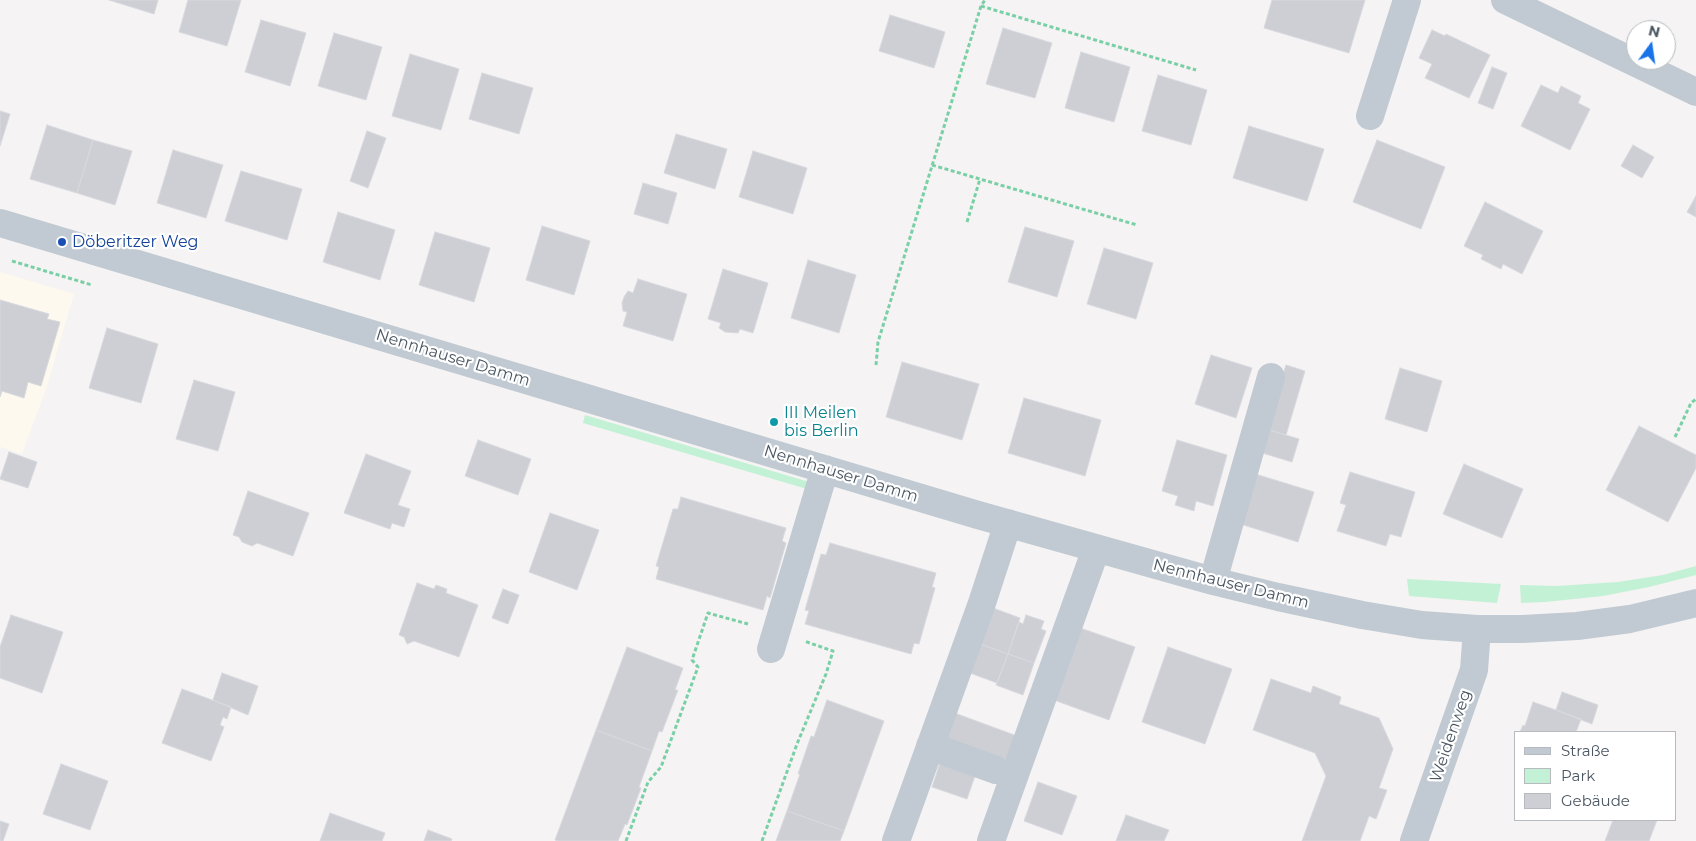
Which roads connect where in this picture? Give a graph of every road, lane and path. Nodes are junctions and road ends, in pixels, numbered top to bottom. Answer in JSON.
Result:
{"nodes":[{"id":1,"x":985,"y":0,"type":"edge"},
{"id":2,"x":1406,"y":0,"type":"edge"},
{"id":3,"x":1505,"y":0,"type":"edge"},
{"id":4,"x":981,"y":6,"type":"junction"},
{"id":5,"x":1196,"y":70,"type":"dead end"},
{"id":6,"x":1696,"y":92,"type":"edge"},
{"id":7,"x":1370,"y":116,"type":"dead end"},
{"id":8,"x":932,"y":165,"type":"junction"},
{"id":9,"x":980,"y":179,"type":"junction"},
{"id":10,"x":967,"y":222,"type":"dead end"},
{"id":11,"x":0,"y":223,"type":"edge"},
{"id":12,"x":1137,"y":224,"type":"dead end"},
{"id":13,"x":10,"y":260,"type":"dead end"},
{"id":14,"x":84,"y":283,"type":"dead end"},
{"id":15,"x":876,"y":365,"type":"dead end"},
{"id":16,"x":1271,"y":377,"type":"dead end"},
{"id":17,"x":1696,"y":399,"type":"edge"},
{"id":18,"x":1675,"y":436,"type":"dead end"},
{"id":19,"x":825,"y":469,"type":"junction"},
{"id":20,"x":1008,"y":523,"type":"junction"},
{"id":21,"x":1096,"y":549,"type":"junction"},
{"id":22,"x":1213,"y":581,"type":"junction"},
{"id":23,"x":1696,"y":603,"type":"edge"},
{"id":24,"x":752,"y":625,"type":"dead end"},
{"id":25,"x":1477,"y":629,"type":"junction"},
{"id":26,"x":802,"y":640,"type":"dead end"},
{"id":27,"x":771,"y":649,"type":"dead end"},
{"id":28,"x":930,"y":746,"type":"junction"},
{"id":29,"x":996,"y":770,"type":"dead end"},
{"id":30,"x":626,"y":841,"type":"edge"},
{"id":31,"x":762,"y":841,"type":"edge"},
{"id":32,"x":896,"y":841,"type":"edge"},
{"id":33,"x":991,"y":841,"type":"edge"},
{"id":34,"x":1414,"y":841,"type":"edge"}],
"edges":[{"from":1,"to":4,"type":"path"},
{"from":2,"to":7,"type":"street"},
{"from":3,"to":6,"type":"street"},
{"from":4,"to":5,"type":"path"},
{"from":4,"to":8,"type":"path"},
{"from":8,"to":9,"type":"path"},
{"from":8,"to":15,"type":"path"},
{"from":9,"to":10,"type":"path"},
{"from":9,"to":12,"type":"path"},
{"from":11,"to":19,"type":"street","name":"Nennhauser Damm"},
{"from":13,"to":14,"type":"path"},
{"from":16,"to":22,"type":"street"},
{"from":17,"to":18,"type":"path"},
{"from":19,"to":20,"type":"street","name":"Nennhauser Damm"},
{"from":19,"to":27,"type":"street"},
{"from":20,"to":21,"type":"street","name":"Nennhauser Damm"},
{"from":20,"to":28,"type":"street"},
{"from":21,"to":22,"type":"street","name":"Nennhauser Damm"},
{"from":21,"to":33,"type":"street"},
{"from":22,"to":25,"type":"street","name":"Nennhauser Damm"},
{"from":23,"to":25,"type":"street","name":"Nennhauser Damm"},
{"from":24,"to":30,"type":"path"},
{"from":25,"to":34,"type":"street","name":"Weidenweg"},
{"from":26,"to":31,"type":"path"},
{"from":28,"to":29,"type":"street"},
{"from":28,"to":32,"type":"street"}]}
